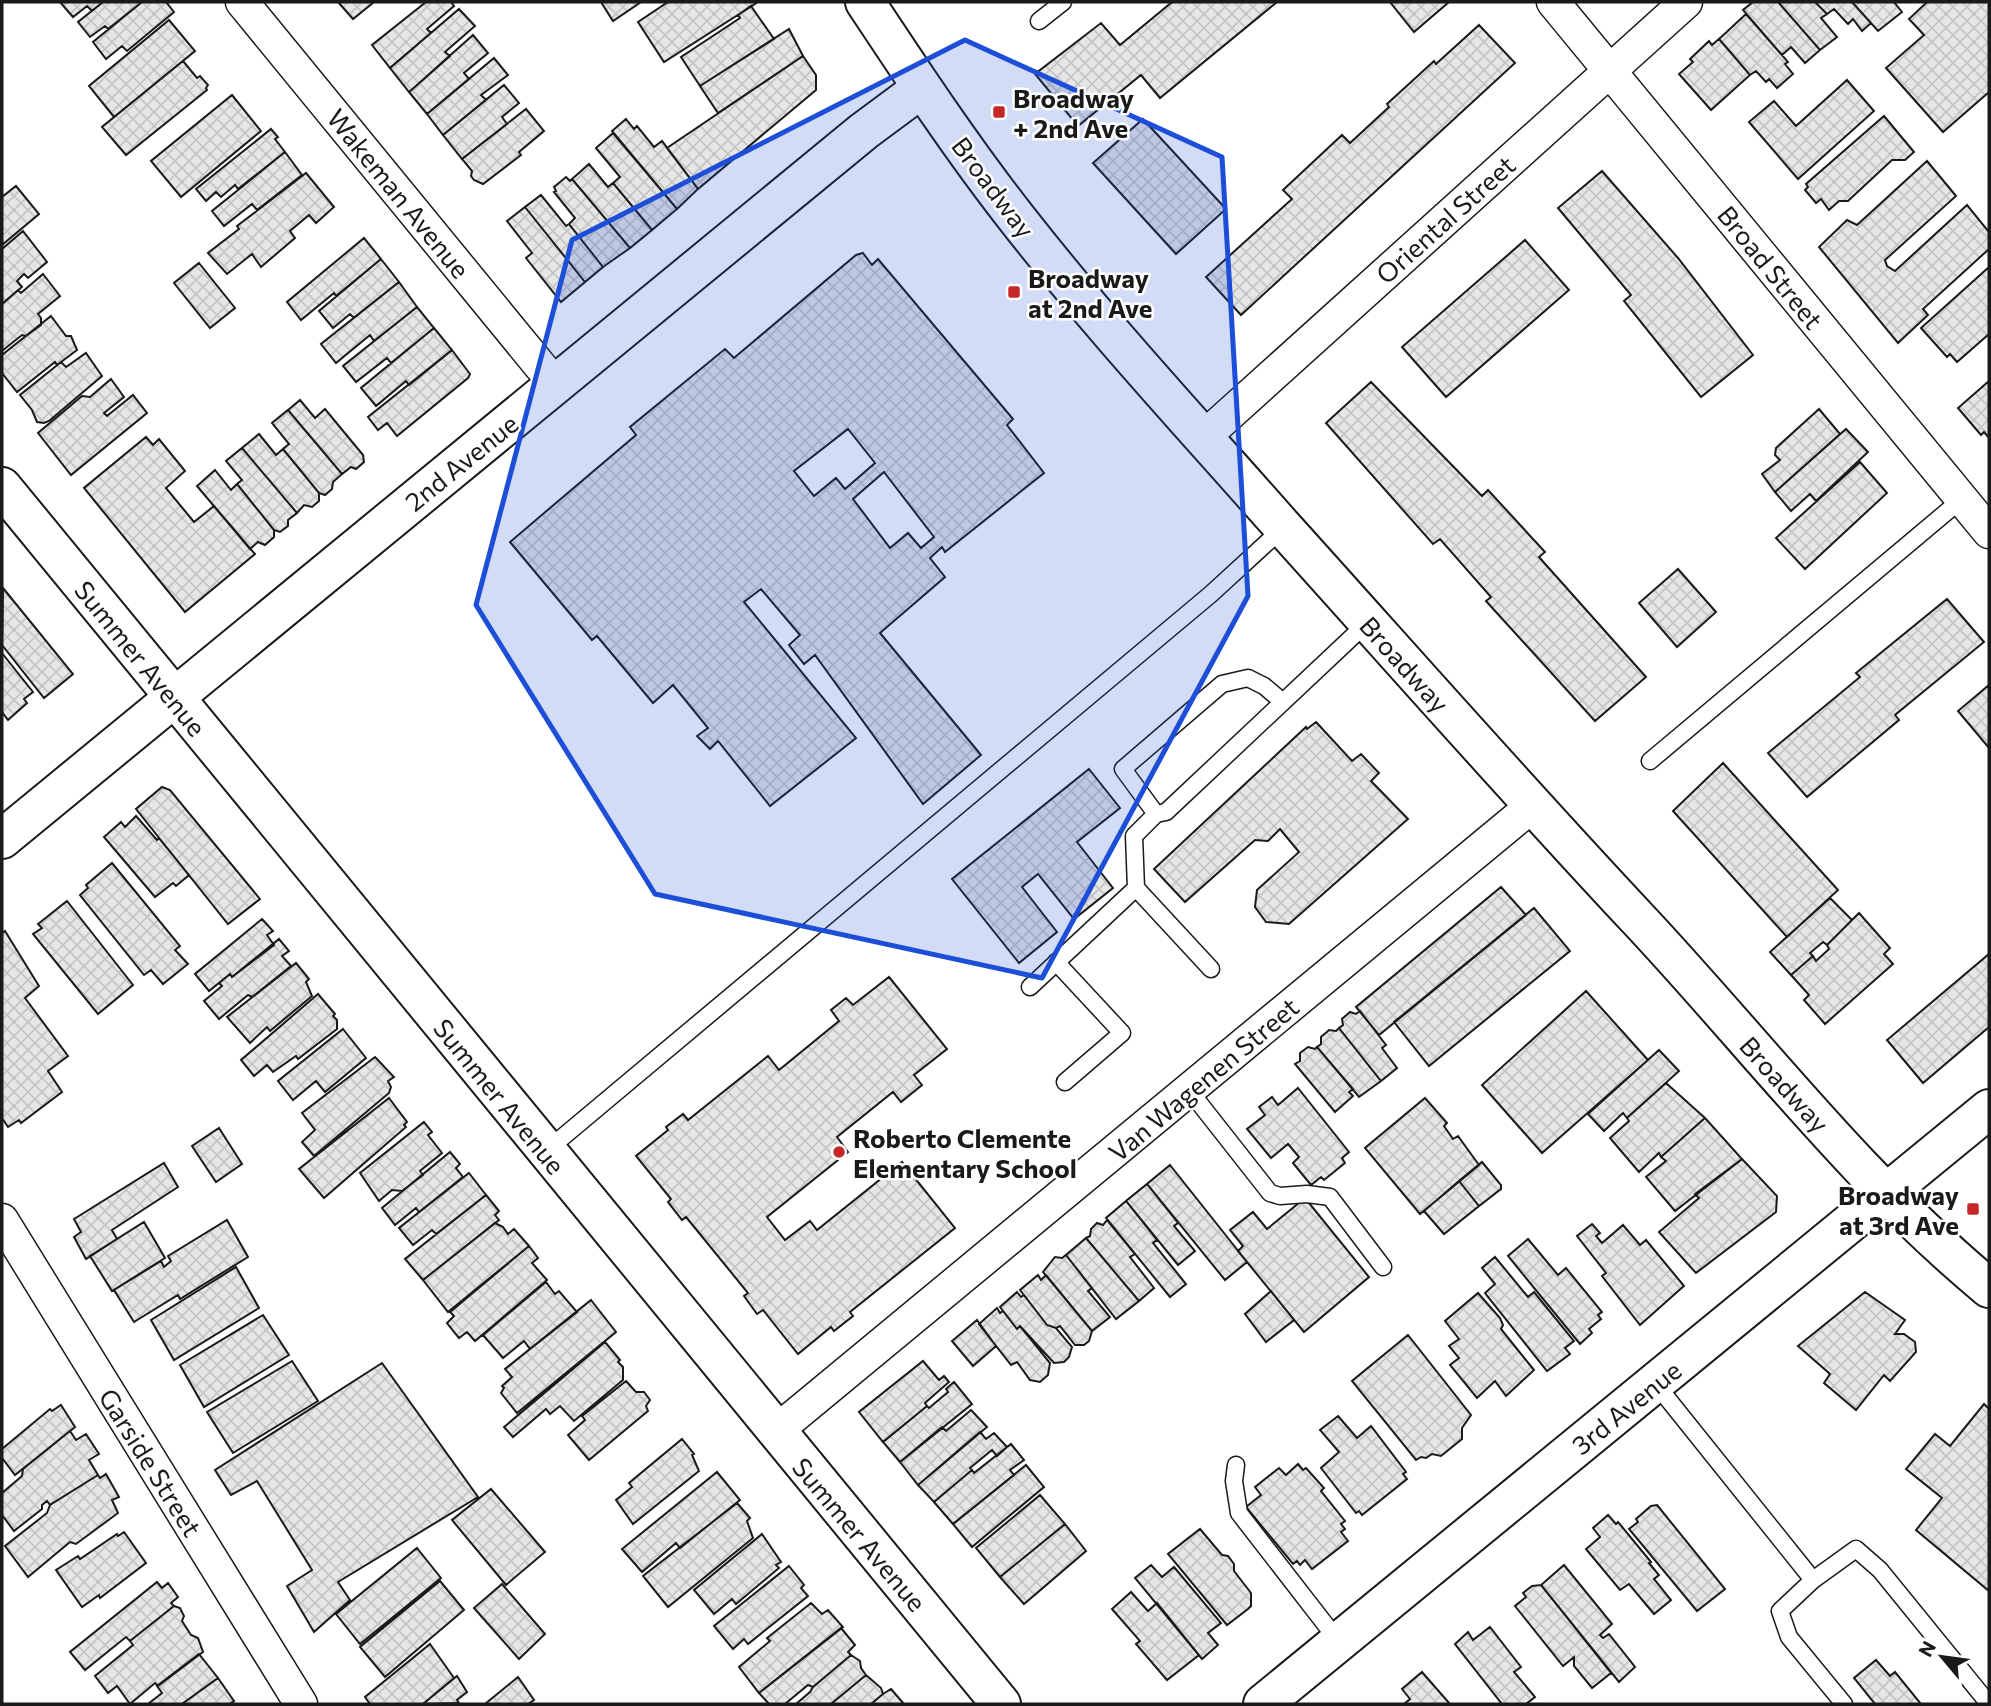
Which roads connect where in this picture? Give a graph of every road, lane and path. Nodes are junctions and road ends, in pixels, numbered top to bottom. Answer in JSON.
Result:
{"nodes":[{"id":1,"x":242,"y":2,"type":"edge"},
{"id":2,"x":865,"y":2,"type":"edge"},
{"id":3,"x":1063,"y":2,"type":"edge"},
{"id":4,"x":1553,"y":2,"type":"edge"},
{"id":5,"x":1686,"y":2,"type":"edge"},
{"id":6,"x":1039,"y":21,"type":"dead end"},
{"id":7,"x":1609,"y":71,"type":"junction"},
{"id":8,"x":922,"y":88,"type":"junction"},
{"id":9,"x":555,"y":384,"type":"junction"},
{"id":10,"x":1203,"y":437,"type":"junction"},
{"id":11,"x":2,"y":487,"type":"edge"},
{"id":12,"x":1962,"y":499,"type":"junction"},
{"id":13,"x":1284,"y":527,"type":"junction"},
{"id":14,"x":1989,"y":532,"type":"edge"},
{"id":15,"x":1368,"y":622,"type":"junction"},
{"id":16,"x":174,"y":698,"type":"junction"},
{"id":17,"x":1283,"y":702,"type":"junction"},
{"id":18,"x":1650,"y":761,"type":"dead end"},
{"id":19,"x":1532,"y":806,"type":"junction"},
{"id":20,"x":1156,"y":814,"type":"junction"},
{"id":21,"x":2,"y":839,"type":"edge"},
{"id":22,"x":1136,"y":888,"type":"junction"},
{"id":23,"x":1056,"y":962,"type":"junction"},
{"id":24,"x":1211,"y":969,"type":"dead end"},
{"id":25,"x":1030,"y":987,"type":"dead end"},
{"id":26,"x":1065,"y":1082,"type":"dead end"},
{"id":27,"x":1189,"y":1090,"type":"junction"},
{"id":28,"x":1989,"y":1109,"type":"edge"},
{"id":29,"x":546,"y":1151,"type":"junction"},
{"id":30,"x":1885,"y":1194,"type":"junction"},
{"id":31,"x":2,"y":1220,"type":"edge"},
{"id":32,"x":1383,"y":1267,"type":"dead end"},
{"id":33,"x":1989,"y":1288,"type":"edge"},
{"id":34,"x":1655,"y":1384,"type":"junction"},
{"id":35,"x":775,"y":1432,"type":"junction"},
{"id":36,"x":1236,"y":1465,"type":"dead end"},
{"id":37,"x":1813,"y":1580,"type":"junction"},
{"id":38,"x":1339,"y":1642,"type":"junction"},
{"id":39,"x":300,"y":1704,"type":"edge"},
{"id":40,"x":1001,"y":1704,"type":"edge"},
{"id":41,"x":1263,"y":1704,"type":"edge"},
{"id":42,"x":1844,"y":1704,"type":"edge"},
{"id":43,"x":1989,"y":1704,"type":"edge"}],
"edges":[{"from":1,"to":9,"type":"street","name":"Wakeman Avenue"},
{"from":2,"to":8,"type":"street","name":"Broadway"},
{"from":3,"to":6,"type":"lane"},
{"from":4,"to":7,"type":"street","name":"Broad Street"},
{"from":5,"to":7,"type":"street","name":"Oriental Street"},
{"from":7,"to":10,"type":"street","name":"Oriental Street"},
{"from":7,"to":12,"type":"street","name":"Broad Street"},
{"from":8,"to":9,"type":"street","name":"2nd Avenue"},
{"from":8,"to":10,"type":"street","name":"Broadway"},
{"from":9,"to":16,"type":"street","name":"2nd Avenue"},
{"from":10,"to":13,"type":"street","name":"Broadway"},
{"from":11,"to":16,"type":"street","name":"Summer Avenue"},
{"from":12,"to":14,"type":"street","name":"Broad Street"},
{"from":12,"to":18,"type":"lane"},
{"from":13,"to":15,"type":"street","name":"Broadway"},
{"from":13,"to":29,"type":"lane"},
{"from":15,"to":17,"type":"lane"},
{"from":15,"to":19,"type":"street","name":"Broadway"},
{"from":16,"to":21,"type":"street","name":"2nd Avenue"},
{"from":16,"to":29,"type":"street","name":"Summer Avenue"},
{"from":17,"to":20,"type":"lane"},
{"from":17,"to":20,"type":"lane"},
{"from":19,"to":27,"type":"street","name":"Van Wagenen Street"},
{"from":19,"to":30,"type":"street","name":"Broadway"},
{"from":20,"to":22,"type":"lane"},
{"from":22,"to":23,"type":"lane"},
{"from":22,"to":24,"type":"lane"},
{"from":23,"to":25,"type":"lane"},
{"from":23,"to":26,"type":"lane"},
{"from":27,"to":32,"type":"lane"},
{"from":27,"to":35,"type":"street","name":"Van Wagenen Street"},
{"from":28,"to":30,"type":"street","name":"3rd Avenue"},
{"from":29,"to":35,"type":"street","name":"Summer Avenue"},
{"from":30,"to":33,"type":"street","name":"Broadway"},
{"from":30,"to":34,"type":"street","name":"3rd Avenue"},
{"from":31,"to":39,"type":"street","name":"Garside Street"},
{"from":34,"to":37,"type":"lane"},
{"from":34,"to":38,"type":"street","name":"3rd Avenue"},
{"from":35,"to":40,"type":"street","name":"Summer Avenue"},
{"from":36,"to":38,"type":"lane"},
{"from":37,"to":42,"type":"lane"},
{"from":37,"to":43,"type":"lane"},
{"from":38,"to":41,"type":"street","name":"3rd Avenue"}]}
